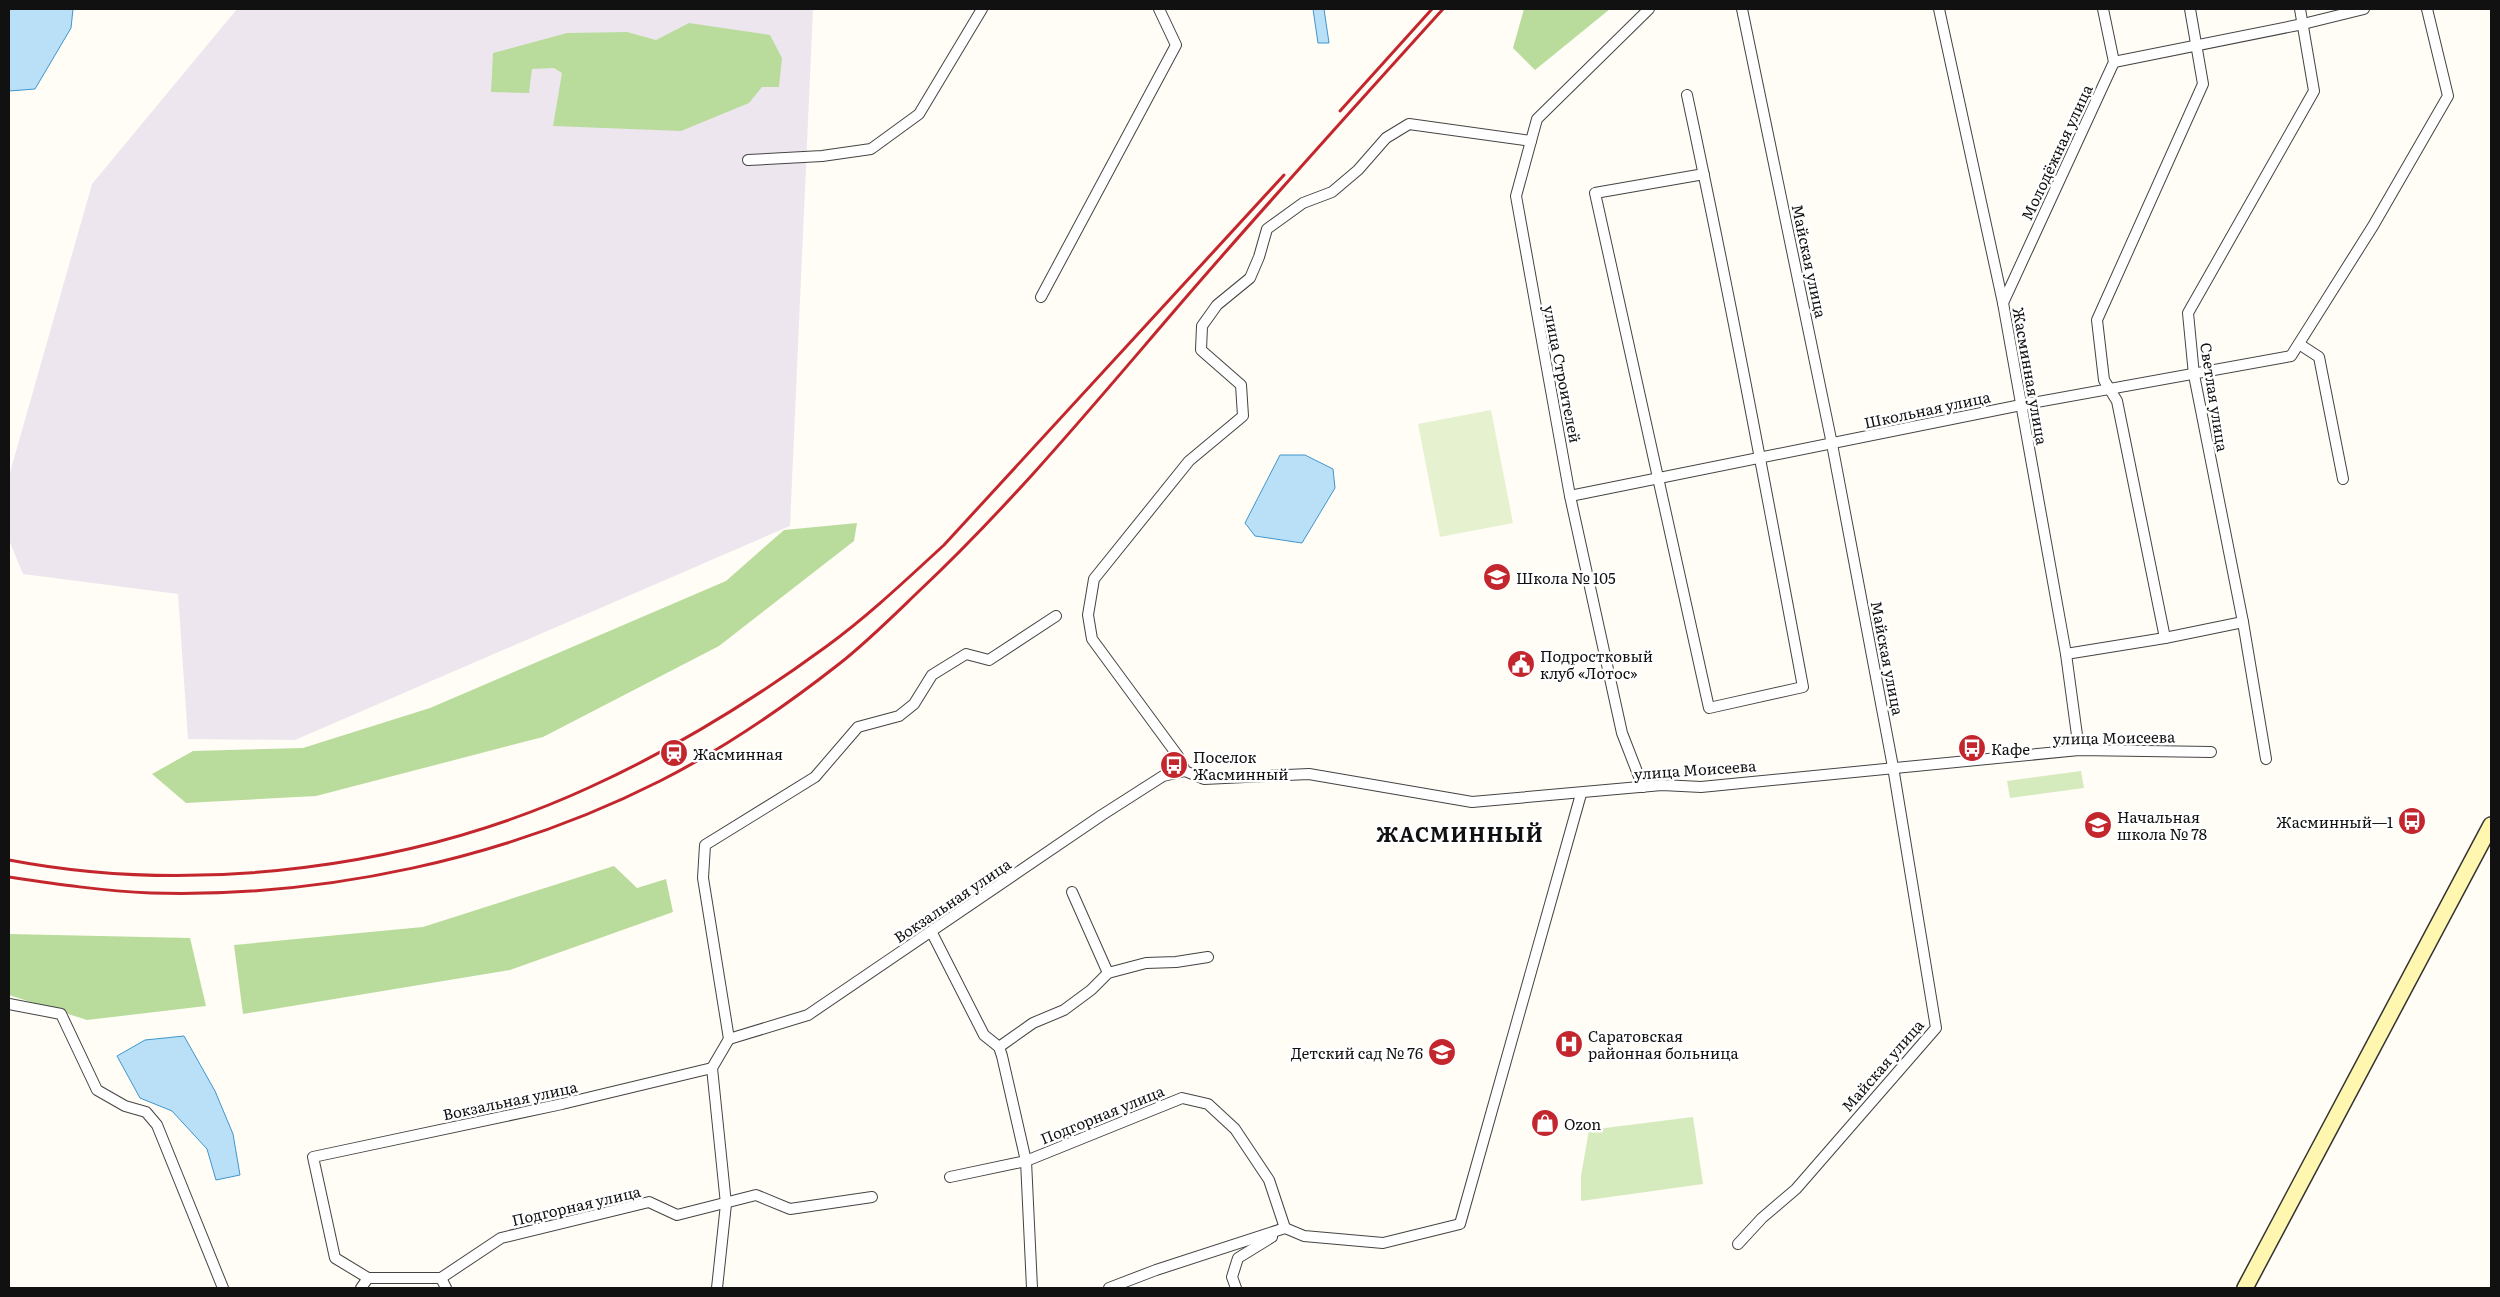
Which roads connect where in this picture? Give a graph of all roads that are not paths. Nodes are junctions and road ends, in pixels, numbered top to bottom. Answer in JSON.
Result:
{"nodes":[{"id":1,"x":982,"y":9,"type":"edge"},
{"id":2,"x":1159,"y":9,"type":"edge"},
{"id":3,"x":1649,"y":9,"type":"edge"},
{"id":4,"x":1742,"y":9,"type":"edge"},
{"id":5,"x":1939,"y":9,"type":"edge"},
{"id":6,"x":2103,"y":9,"type":"edge"},
{"id":7,"x":2190,"y":9,"type":"edge"},
{"id":8,"x":2300,"y":9,"type":"edge"},
{"id":9,"x":2364,"y":9,"type":"edge"},
{"id":10,"x":2427,"y":9,"type":"edge"},
{"id":11,"x":2303,"y":24,"type":"junction"},
{"id":12,"x":2198,"y":44,"type":"junction"},
{"id":13,"x":2114,"y":62,"type":"junction"},
{"id":14,"x":1687,"y":95,"type":"dead end"},
{"id":15,"x":1531,"y":141,"type":"junction"},
{"id":16,"x":748,"y":160,"type":"dead end"},
{"id":17,"x":1704,"y":174,"type":"junction"},
{"id":18,"x":1041,"y":297,"type":"dead end"},
{"id":19,"x":2003,"y":303,"type":"junction"},
{"id":20,"x":2299,"y":344,"type":"junction"},
{"id":21,"x":2194,"y":375,"type":"junction"},
{"id":22,"x":2109,"y":390,"type":"junction"},
{"id":23,"x":2021,"y":406,"type":"junction"},
{"id":24,"x":1832,"y":444,"type":"junction"},
{"id":25,"x":1760,"y":458,"type":"junction"},
{"id":26,"x":1657,"y":478,"type":"junction"},
{"id":27,"x":2343,"y":479,"type":"dead end"},
{"id":28,"x":1570,"y":496,"type":"junction"},
{"id":29,"x":1056,"y":616,"type":"dead end"},
{"id":30,"x":2243,"y":622,"type":"junction"},
{"id":31,"x":2165,"y":638,"type":"junction"},
{"id":32,"x":2066,"y":654,"type":"junction"},
{"id":33,"x":2079,"y":750,"type":"junction"},
{"id":34,"x":2211,"y":752,"type":"dead end"},
{"id":35,"x":2266,"y":759,"type":"dead end"},
{"id":36,"x":1893,"y":767,"type":"junction"},
{"id":37,"x":1185,"y":771,"type":"junction"},
{"id":38,"x":1643,"y":787,"type":"junction"},
{"id":39,"x":1581,"y":794,"type":"junction"},
{"id":40,"x":2491,"y":826,"type":"edge"},
{"id":41,"x":1072,"y":892,"type":"dead end"},
{"id":42,"x":932,"y":933,"type":"junction"},
{"id":43,"x":1208,"y":957,"type":"dead end"},
{"id":44,"x":1108,"y":973,"type":"junction"},
{"id":45,"x":9,"y":1004,"type":"edge"},
{"id":46,"x":730,"y":1039,"type":"junction"},
{"id":47,"x":999,"y":1046,"type":"junction"},
{"id":48,"x":712,"y":1068,"type":"junction"},
{"id":49,"x":1026,"y":1161,"type":"junction"},
{"id":50,"x":950,"y":1177,"type":"dead end"},
{"id":51,"x":872,"y":1197,"type":"dead end"},
{"id":52,"x":726,"y":1204,"type":"junction"},
{"id":53,"x":1285,"y":1228,"type":"junction"},
{"id":54,"x":1738,"y":1244,"type":"dead end"},
{"id":55,"x":368,"y":1278,"type":"junction"},
{"id":56,"x":441,"y":1278,"type":"junction"},
{"id":57,"x":223,"y":1288,"type":"edge"},
{"id":58,"x":361,"y":1288,"type":"edge"},
{"id":59,"x":446,"y":1288,"type":"edge"},
{"id":60,"x":718,"y":1288,"type":"edge"},
{"id":61,"x":1032,"y":1288,"type":"edge"},
{"id":62,"x":1109,"y":1288,"type":"edge"},
{"id":63,"x":1236,"y":1288,"type":"edge"},
{"id":64,"x":2245,"y":1288,"type":"edge"}],
"edges":[{"from":1,"to":16,"type":"street"},
{"from":2,"to":18,"type":"street"},
{"from":3,"to":15,"type":"street","name":"улица Строителей"},
{"from":4,"to":24,"type":"street","name":"Майская улица"},
{"from":5,"to":19,"type":"street","name":"Жасминная улица"},
{"from":6,"to":13,"type":"street"},
{"from":7,"to":12,"type":"street"},
{"from":8,"to":11,"type":"street","name":"Светлая улица"},
{"from":9,"to":11,"type":"street"},
{"from":10,"to":20,"type":"street"},
{"from":11,"to":12,"type":"street"},
{"from":11,"to":21,"type":"street","name":"Светлая улица"},
{"from":12,"to":13,"type":"street"},
{"from":12,"to":22,"type":"street"},
{"from":13,"to":19,"type":"street","name":"Молодёжная улица"},
{"from":14,"to":17,"type":"street"},
{"from":15,"to":28,"type":"street","name":"улица Строителей"},
{"from":15,"to":37,"type":"street"},
{"from":17,"to":25,"type":"street"},
{"from":17,"to":26,"type":"street"},
{"from":19,"to":23,"type":"street","name":"Жасминная улица"},
{"from":20,"to":21,"type":"street","name":"Школьная улица"},
{"from":20,"to":27,"type":"street"},
{"from":21,"to":22,"type":"street","name":"Школьная улица"},
{"from":21,"to":30,"type":"street","name":"Светлая улица"},
{"from":22,"to":23,"type":"street","name":"Школьная улица"},
{"from":22,"to":31,"type":"street"},
{"from":23,"to":24,"type":"street","name":"Школьная улица"},
{"from":23,"to":32,"type":"street","name":"Жасминная улица"},
{"from":24,"to":25,"type":"street","name":"Школьная улица"},
{"from":24,"to":36,"type":"street","name":"Майская улица"},
{"from":25,"to":26,"type":"street","name":"Школьная улица"},
{"from":25,"to":26,"type":"street"},
{"from":26,"to":28,"type":"street","name":"Школьная улица"},
{"from":28,"to":38,"type":"street","name":"улица Строителей"},
{"from":29,"to":46,"type":"street"},
{"from":30,"to":31,"type":"street"},
{"from":30,"to":35,"type":"street","name":"Светлая улица"},
{"from":31,"to":32,"type":"street"},
{"from":32,"to":33,"type":"street","name":"Жасминная улица"},
{"from":33,"to":34,"type":"street","name":"улица Моисеева"},
{"from":33,"to":36,"type":"street","name":"улица Моисеева"},
{"from":36,"to":38,"type":"street","name":"улица Моисеева"},
{"from":36,"to":54,"type":"street","name":"Майская улица"},
{"from":37,"to":39,"type":"street","name":"улица Моисеева"},
{"from":37,"to":42,"type":"street","name":"Вокзальная улица"},
{"from":38,"to":39,"type":"street","name":"улица Моисеева"},
{"from":39,"to":53,"type":"street"},
{"from":40,"to":64,"type":"main road"},
{"from":41,"to":44,"type":"street"},
{"from":42,"to":46,"type":"street","name":"Вокзальная улица"},
{"from":42,"to":47,"type":"street"},
{"from":43,"to":44,"type":"street"},
{"from":44,"to":47,"type":"street"},
{"from":45,"to":57,"type":"street"},
{"from":46,"to":48,"type":"street"},
{"from":47,"to":49,"type":"street"},
{"from":48,"to":52,"type":"street"},
{"from":48,"to":55,"type":"street","name":"Вокзальная улица"},
{"from":49,"to":50,"type":"street","name":"Подгорная улица"},
{"from":49,"to":53,"type":"street","name":"Подгорная улица"},
{"from":49,"to":61,"type":"street"},
{"from":51,"to":52,"type":"street","name":"Подгорная улица"},
{"from":52,"to":56,"type":"street","name":"Подгорная улица"},
{"from":52,"to":60,"type":"street"},
{"from":53,"to":62,"type":"street"},
{"from":53,"to":63,"type":"street"},
{"from":55,"to":56,"type":"street"},
{"from":55,"to":58,"type":"street"},
{"from":56,"to":59,"type":"street"}]}
